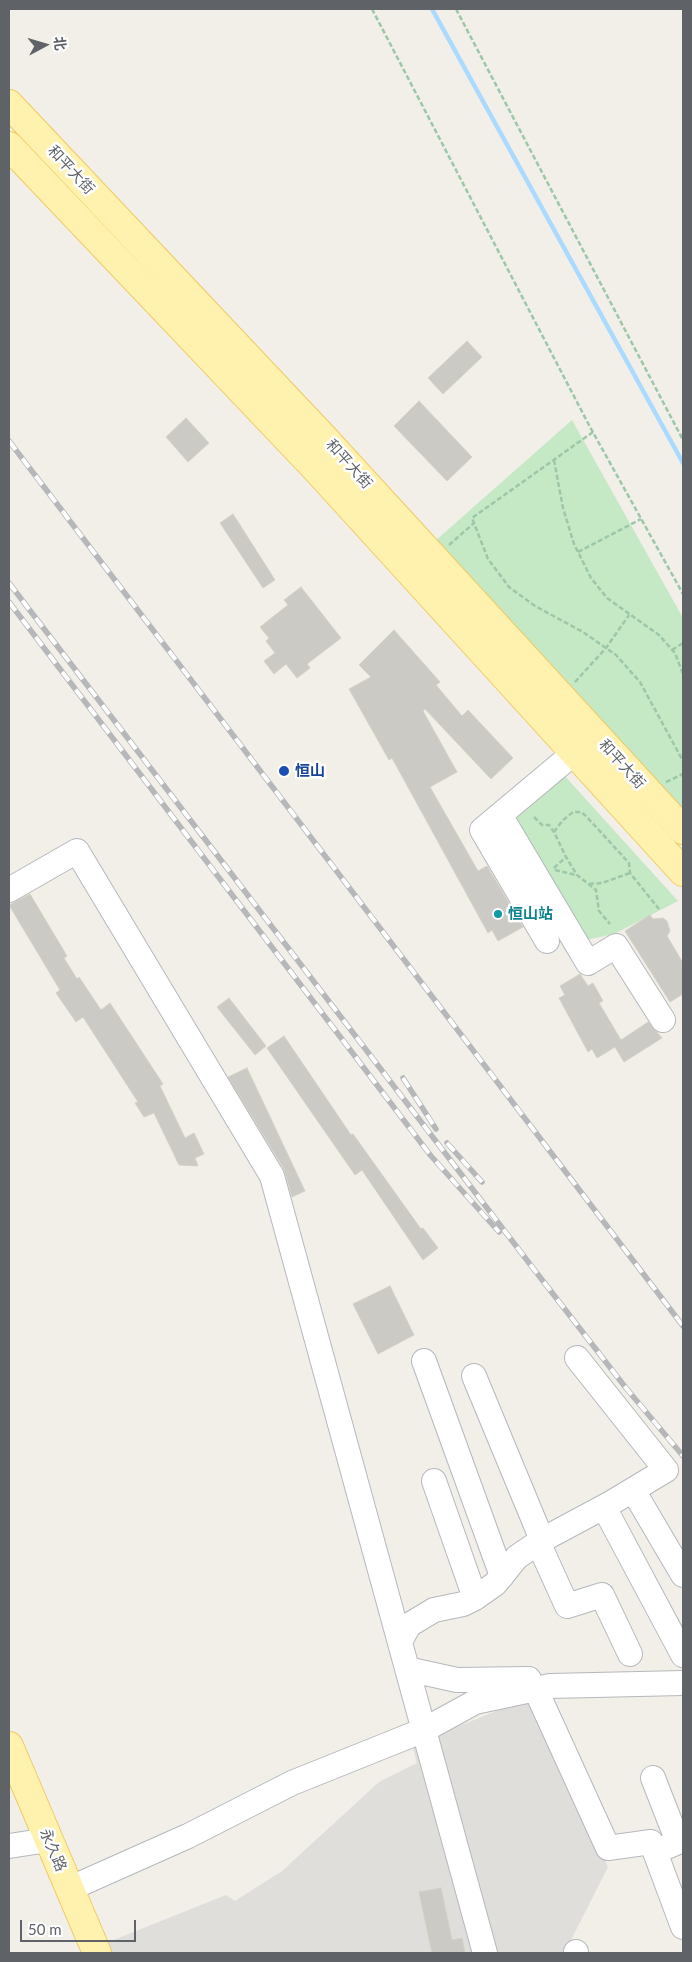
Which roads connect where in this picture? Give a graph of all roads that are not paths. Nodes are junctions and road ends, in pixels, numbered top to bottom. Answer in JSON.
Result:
{"nodes":[{"id":1,"x":9,"y":104,"type":"edge"},
{"id":2,"x":9,"y":146,"type":"edge"},
{"id":3,"x":574,"y":753,"type":"junction"},
{"id":4,"x":500,"y":814,"type":"junction"},
{"id":5,"x":683,"y":830,"type":"edge"},
{"id":6,"x":683,"y":872,"type":"edge"},
{"id":7,"x":9,"y":890,"type":"edge"},
{"id":8,"x":547,"y":941,"type":"dead end"},
{"id":9,"x":663,"y":1020,"type":"dead end"},
{"id":10,"x":577,"y":1358,"type":"dead end"},
{"id":11,"x":424,"y":1361,"type":"dead end"},
{"id":12,"x":474,"y":1376,"type":"dead end"},
{"id":13,"x":434,"y":1481,"type":"dead end"},
{"id":14,"x":633,"y":1490,"type":"junction"},
{"id":15,"x":604,"y":1507,"type":"junction"},
{"id":16,"x":540,"y":1541,"type":"junction"},
{"id":17,"x":683,"y":1575,"type":"edge"},
{"id":18,"x":502,"y":1576,"type":"junction"},
{"id":19,"x":476,"y":1598,"type":"junction"},
{"id":20,"x":400,"y":1642,"type":"junction"},
{"id":21,"x":630,"y":1654,"type":"dead end"},
{"id":22,"x":683,"y":1655,"type":"edge"},
{"id":23,"x":407,"y":1669,"type":"junction"},
{"id":24,"x":683,"y":1673,"type":"edge"},
{"id":25,"x":683,"y":1683,"type":"edge"},
{"id":26,"x":535,"y":1688,"type":"junction"},
{"id":27,"x":424,"y":1730,"type":"junction"},
{"id":28,"x":9,"y":1746,"type":"edge"},
{"id":29,"x":653,"y":1778,"type":"dead end"},
{"id":30,"x":48,"y":1840,"type":"junction"},
{"id":31,"x":9,"y":1846,"type":"edge"},
{"id":32,"x":655,"y":1852,"type":"junction"},
{"id":33,"x":69,"y":1889,"type":"junction"},
{"id":34,"x":683,"y":1927,"type":"edge"},
{"id":35,"x":97,"y":1953,"type":"edge"},
{"id":36,"x":485,"y":1953,"type":"edge"}],
"edges":[{"from":1,"to":5,"type":"main road","name":"和平大街"},
{"from":2,"to":3,"type":"main road","name":"和平大街"},
{"from":3,"to":4,"type":"street"},
{"from":3,"to":6,"type":"main road","name":"和平大街"},
{"from":4,"to":8,"type":"street"},
{"from":4,"to":9,"type":"street"},
{"from":7,"to":20,"type":"street"},
{"from":10,"to":14,"type":"street"},
{"from":11,"to":18,"type":"street"},
{"from":12,"to":16,"type":"street"},
{"from":13,"to":19,"type":"street"},
{"from":14,"to":15,"type":"street"},
{"from":14,"to":17,"type":"street"},
{"from":15,"to":16,"type":"street"},
{"from":15,"to":22,"type":"street"},
{"from":16,"to":18,"type":"street"},
{"from":16,"to":21,"type":"street"},
{"from":18,"to":19,"type":"street"},
{"from":19,"to":20,"type":"street"},
{"from":20,"to":23,"type":"street"},
{"from":23,"to":24,"type":"street"},
{"from":23,"to":27,"type":"street"},
{"from":25,"to":26,"type":"street"},
{"from":26,"to":27,"type":"street"},
{"from":26,"to":32,"type":"street"},
{"from":27,"to":33,"type":"street"},
{"from":27,"to":36,"type":"street"},
{"from":28,"to":30,"type":"main road","name":"永久路"},
{"from":29,"to":32,"type":"street"},
{"from":30,"to":31,"type":"street"},
{"from":30,"to":33,"type":"main road","name":"永久路"},
{"from":32,"to":34,"type":"street"},
{"from":33,"to":35,"type":"main road","name":"永久路"}]}
